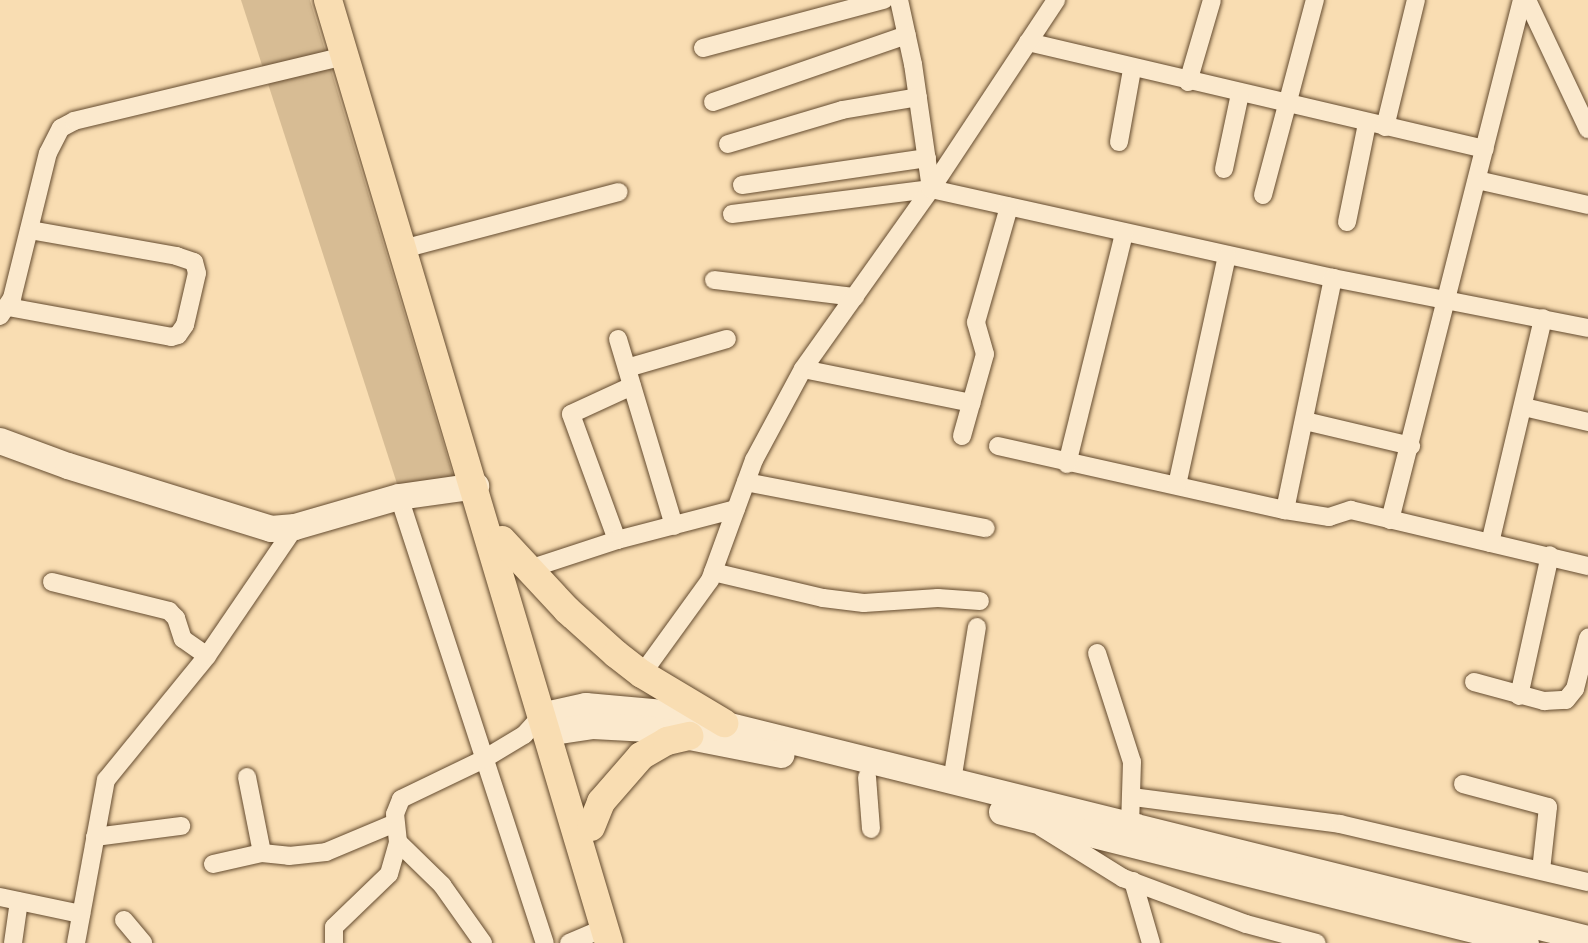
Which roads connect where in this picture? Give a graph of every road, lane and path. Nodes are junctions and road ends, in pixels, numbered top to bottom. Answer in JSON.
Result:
{"nodes":[{"id":1,"x":328,"y":0,"type":"edge"},
{"id":2,"x":884,"y":0,"type":"edge"},
{"id":3,"x":899,"y":0,"type":"edge"},
{"id":4,"x":1056,"y":0,"type":"edge"},
{"id":5,"x":1212,"y":0,"type":"edge"},
{"id":6,"x":1316,"y":0,"type":"edge"},
{"id":7,"x":1416,"y":0,"type":"edge"},
{"id":8,"x":1522,"y":0,"type":"edge"},
{"id":9,"x":1527,"y":0,"type":"edge"},
{"id":10,"x":907,"y":35,"type":"junction"},
{"id":11,"x":1028,"y":42,"type":"junction"},
{"id":12,"x":703,"y":48,"type":"dead end"},
{"id":13,"x":345,"y":56,"type":"junction"},
{"id":14,"x":1132,"y":70,"type":"junction"},
{"id":15,"x":1188,"y":82,"type":"junction"},
{"id":16,"x":1240,"y":94,"type":"junction"},
{"id":17,"x":918,"y":97,"type":"junction"},
{"id":18,"x":712,"y":102,"type":"dead end"},
{"id":19,"x":1284,"y":104,"type":"junction"},
{"id":20,"x":1376,"y":125,"type":"junction"},
{"id":21,"x":1588,"y":129,"type":"edge"},
{"id":22,"x":1119,"y":142,"type":"dead end"},
{"id":23,"x":728,"y":144,"type":"dead end"},
{"id":24,"x":1485,"y":149,"type":"junction"},
{"id":25,"x":927,"y":158,"type":"junction"},
{"id":26,"x":1224,"y":169,"type":"dead end"},
{"id":27,"x":1478,"y":180,"type":"junction"},
{"id":28,"x":742,"y":185,"type":"dead end"},
{"id":29,"x":932,"y":189,"type":"junction"},
{"id":30,"x":619,"y":192,"type":"dead end"},
{"id":31,"x":1263,"y":195,"type":"dead end"},
{"id":32,"x":1588,"y":205,"type":"edge"},
{"id":33,"x":1010,"y":207,"type":"junction"},
{"id":34,"x":732,"y":214,"type":"dead end"},
{"id":35,"x":1347,"y":222,"type":"dead end"},
{"id":36,"x":29,"y":230,"type":"junction"},
{"id":37,"x":1124,"y":234,"type":"junction"},
{"id":38,"x":403,"y":249,"type":"junction"},
{"id":39,"x":1227,"y":256,"type":"junction"},
{"id":40,"x":1333,"y":278,"type":"junction"},
{"id":41,"x":714,"y":280,"type":"dead end"},
{"id":42,"x":855,"y":297,"type":"junction"},
{"id":43,"x":1445,"y":300,"type":"junction"},
{"id":44,"x":4,"y":311,"type":"edge"},
{"id":45,"x":1543,"y":318,"type":"junction"},
{"id":46,"x":1588,"y":328,"type":"edge"},
{"id":47,"x":618,"y":339,"type":"dead end"},
{"id":48,"x":728,"y":339,"type":"dead end"},
{"id":49,"x":627,"y":368,"type":"junction"},
{"id":50,"x":803,"y":369,"type":"junction"},
{"id":51,"x":632,"y":386,"type":"junction"},
{"id":52,"x":972,"y":403,"type":"junction"},
{"id":53,"x":1524,"y":407,"type":"junction"},
{"id":54,"x":1305,"y":422,"type":"junction"},
{"id":55,"x":1588,"y":422,"type":"edge"},
{"id":56,"x":962,"y":436,"type":"dead end"},
{"id":57,"x":0,"y":441,"type":"edge"},
{"id":58,"x":998,"y":446,"type":"dead end"},
{"id":59,"x":1412,"y":446,"type":"junction"},
{"id":60,"x":1067,"y":464,"type":"junction"},
{"id":61,"x":746,"y":482,"type":"junction"},
{"id":62,"x":1177,"y":485,"type":"junction"},
{"id":63,"x":399,"y":497,"type":"junction"},
{"id":64,"x":479,"y":497,"type":"junction"},
{"id":65,"x":736,"y":509,"type":"junction"},
{"id":66,"x":1285,"y":510,"type":"junction"},
{"id":67,"x":1390,"y":520,"type":"junction"},
{"id":68,"x":674,"y":526,"type":"junction"},
{"id":69,"x":295,"y":527,"type":"junction"},
{"id":70,"x":986,"y":528,"type":"dead end"},
{"id":71,"x":502,"y":540,"type":"junction"},
{"id":72,"x":617,"y":540,"type":"junction"},
{"id":73,"x":1490,"y":543,"type":"junction"},
{"id":74,"x":1550,"y":555,"type":"junction"},
{"id":75,"x":1588,"y":566,"type":"edge"},
{"id":76,"x":529,"y":569,"type":"junction"},
{"id":77,"x":713,"y":572,"type":"junction"},
{"id":78,"x":52,"y":582,"type":"dead end"},
{"id":79,"x":980,"y":601,"type":"dead end"},
{"id":80,"x":977,"y":627,"type":"dead end"},
{"id":81,"x":1588,"y":638,"type":"edge"},
{"id":82,"x":1097,"y":652,"type":"dead end"},
{"id":83,"x":207,"y":656,"type":"junction"},
{"id":84,"x":1584,"y":673,"type":"edge"},
{"id":85,"x":642,"y":674,"type":"junction"},
{"id":86,"x":1474,"y":682,"type":"dead end"},
{"id":87,"x":1519,"y":696,"type":"junction"},
{"id":88,"x":724,"y":723,"type":"junction"},
{"id":89,"x":546,"y":725,"type":"junction"},
{"id":90,"x":689,"y":736,"type":"junction"},
{"id":91,"x":756,"y":739,"type":"junction"},
{"id":92,"x":484,"y":759,"type":"junction"},
{"id":93,"x":247,"y":777,"type":"dead end"},
{"id":94,"x":867,"y":777,"type":"junction"},
{"id":95,"x":952,"y":781,"type":"junction"},
{"id":96,"x":1463,"y":784,"type":"dead end"},
{"id":97,"x":1133,"y":797,"type":"junction"},
{"id":98,"x":1027,"y":818,"type":"junction"},
{"id":99,"x":395,"y":823,"type":"junction"},
{"id":100,"x":1130,"y":825,"type":"junction"},
{"id":101,"x":181,"y":826,"type":"dead end"},
{"id":102,"x":591,"y":827,"type":"junction"},
{"id":103,"x":871,"y":829,"type":"dead end"},
{"id":104,"x":95,"y":837,"type":"junction"},
{"id":105,"x":398,"y":842,"type":"junction"},
{"id":106,"x":262,"y":853,"type":"junction"},
{"id":107,"x":213,"y":864,"type":"dead end"},
{"id":108,"x":1541,"y":870,"type":"junction"},
{"id":109,"x":1133,"y":881,"type":"junction"},
{"id":110,"x":1588,"y":882,"type":"edge"},
{"id":111,"x":0,"y":897,"type":"edge"},
{"id":112,"x":19,"y":901,"type":"junction"},
{"id":113,"x":81,"y":914,"type":"junction"},
{"id":114,"x":124,"y":920,"type":"dead end"},
{"id":115,"x":1246,"y":924,"type":"junction"},
{"id":116,"x":614,"y":938,"type":"edge"},
{"id":117,"x":1588,"y":939,"type":"edge"},
{"id":118,"x":13,"y":943,"type":"edge"},
{"id":119,"x":76,"y":943,"type":"edge"},
{"id":120,"x":143,"y":943,"type":"edge"},
{"id":121,"x":334,"y":943,"type":"edge"},
{"id":122,"x":483,"y":943,"type":"edge"},
{"id":123,"x":544,"y":943,"type":"edge"},
{"id":124,"x":569,"y":943,"type":"edge"},
{"id":125,"x":1151,"y":943,"type":"edge"},
{"id":126,"x":1253,"y":943,"type":"edge"},
{"id":127,"x":1317,"y":943,"type":"edge"},
{"id":128,"x":1526,"y":943,"type":"edge"}],
"edges":[{"from":1,"to":13,"type":"main road"},
{"from":2,"to":12,"type":"street"},
{"from":3,"to":10,"type":"street"},
{"from":4,"to":11,"type":"street"},
{"from":5,"to":15,"type":"street"},
{"from":6,"to":19,"type":"street"},
{"from":7,"to":20,"type":"street"},
{"from":8,"to":24,"type":"street"},
{"from":9,"to":21,"type":"street"},
{"from":10,"to":17,"type":"street"},
{"from":10,"to":18,"type":"street"},
{"from":11,"to":14,"type":"street"},
{"from":11,"to":29,"type":"street"},
{"from":13,"to":36,"type":"street"},
{"from":13,"to":38,"type":"main road"},
{"from":14,"to":15,"type":"street"},
{"from":14,"to":22,"type":"street"},
{"from":15,"to":16,"type":"street"},
{"from":16,"to":19,"type":"street"},
{"from":16,"to":26,"type":"street"},
{"from":17,"to":23,"type":"street"},
{"from":17,"to":25,"type":"street"},
{"from":19,"to":20,"type":"street"},
{"from":19,"to":31,"type":"street"},
{"from":20,"to":24,"type":"street"},
{"from":20,"to":35,"type":"street"},
{"from":24,"to":27,"type":"street"},
{"from":25,"to":28,"type":"street"},
{"from":25,"to":29,"type":"street"},
{"from":27,"to":32,"type":"street"},
{"from":27,"to":43,"type":"street"},
{"from":29,"to":33,"type":"street"},
{"from":29,"to":34,"type":"street"},
{"from":29,"to":42,"type":"street"},
{"from":30,"to":38,"type":"street"},
{"from":33,"to":37,"type":"street"},
{"from":33,"to":52,"type":"street"},
{"from":36,"to":44,"type":"street"},
{"from":36,"to":44,"type":"street"},
{"from":37,"to":39,"type":"street"},
{"from":37,"to":60,"type":"street"},
{"from":38,"to":64,"type":"main road"},
{"from":39,"to":40,"type":"street"},
{"from":39,"to":62,"type":"street"},
{"from":40,"to":43,"type":"street"},
{"from":40,"to":54,"type":"street"},
{"from":41,"to":42,"type":"street"},
{"from":42,"to":50,"type":"street"},
{"from":43,"to":45,"type":"street"},
{"from":43,"to":59,"type":"street"},
{"from":45,"to":46,"type":"street"},
{"from":45,"to":53,"type":"street"},
{"from":47,"to":49,"type":"street"},
{"from":48,"to":49,"type":"street"},
{"from":49,"to":51,"type":"street"},
{"from":50,"to":52,"type":"street"},
{"from":50,"to":61,"type":"street"},
{"from":51,"to":68,"type":"street"},
{"from":51,"to":72,"type":"street"},
{"from":52,"to":56,"type":"street"},
{"from":53,"to":55,"type":"street"},
{"from":53,"to":73,"type":"street"},
{"from":54,"to":59,"type":"street"},
{"from":54,"to":66,"type":"street"},
{"from":57,"to":69,"type":"street"},
{"from":58,"to":60,"type":"street"},
{"from":59,"to":67,"type":"street"},
{"from":60,"to":62,"type":"street"},
{"from":61,"to":65,"type":"street"},
{"from":61,"to":70,"type":"street"},
{"from":62,"to":66,"type":"street"},
{"from":63,"to":64,"type":"street"},
{"from":63,"to":69,"type":"street"},
{"from":63,"to":92,"type":"street"},
{"from":64,"to":71,"type":"main road"},
{"from":64,"to":89,"type":"main road"},
{"from":65,"to":68,"type":"street"},
{"from":65,"to":77,"type":"street"},
{"from":66,"to":67,"type":"street"},
{"from":67,"to":73,"type":"street"},
{"from":68,"to":72,"type":"street"},
{"from":69,"to":83,"type":"street"},
{"from":71,"to":76,"type":"main road"},
{"from":71,"to":89,"type":"main road"},
{"from":72,"to":76,"type":"street"},
{"from":73,"to":74,"type":"street"},
{"from":74,"to":75,"type":"street"},
{"from":74,"to":87,"type":"street"},
{"from":76,"to":85,"type":"main road"},
{"from":77,"to":79,"type":"street"},
{"from":77,"to":85,"type":"street"},
{"from":78,"to":83,"type":"street"},
{"from":80,"to":95,"type":"street"},
{"from":81,"to":84,"type":"street"},
{"from":82,"to":97,"type":"street"},
{"from":83,"to":104,"type":"street"},
{"from":84,"to":87,"type":"street"},
{"from":85,"to":88,"type":"main road"},
{"from":86,"to":87,"type":"street"},
{"from":88,"to":89,"type":"street"},
{"from":88,"to":91,"type":"street"},
{"from":89,"to":90,"type":"street"},
{"from":89,"to":92,"type":"street"},
{"from":89,"to":102,"type":"main road"},
{"from":89,"to":116,"type":"main road"},
{"from":90,"to":91,"type":"street"},
{"from":90,"to":102,"type":"main road"},
{"from":91,"to":94,"type":"street"},
{"from":91,"to":95,"type":"street"},
{"from":92,"to":99,"type":"street"},
{"from":92,"to":123,"type":"street"},
{"from":93,"to":106,"type":"street"},
{"from":94,"to":98,"type":"street"},
{"from":94,"to":103,"type":"street"},
{"from":95,"to":100,"type":"street"},
{"from":96,"to":108,"type":"street"},
{"from":97,"to":100,"type":"street"},
{"from":97,"to":108,"type":"street"},
{"from":98,"to":109,"type":"street"},
{"from":98,"to":128,"type":"street"},
{"from":99,"to":105,"type":"street"},
{"from":99,"to":106,"type":"street"},
{"from":100,"to":117,"type":"street"},
{"from":101,"to":104,"type":"street"},
{"from":102,"to":116,"type":"main road"},
{"from":104,"to":113,"type":"street"},
{"from":105,"to":121,"type":"street"},
{"from":105,"to":122,"type":"street"},
{"from":106,"to":107,"type":"street"},
{"from":108,"to":110,"type":"street"},
{"from":109,"to":115,"type":"street"},
{"from":109,"to":125,"type":"street"},
{"from":111,"to":112,"type":"street"},
{"from":112,"to":113,"type":"street"},
{"from":112,"to":118,"type":"street"},
{"from":113,"to":119,"type":"street"},
{"from":114,"to":120,"type":"street"},
{"from":115,"to":126,"type":"street"},
{"from":115,"to":127,"type":"street"},
{"from":116,"to":124,"type":"street"}]}
